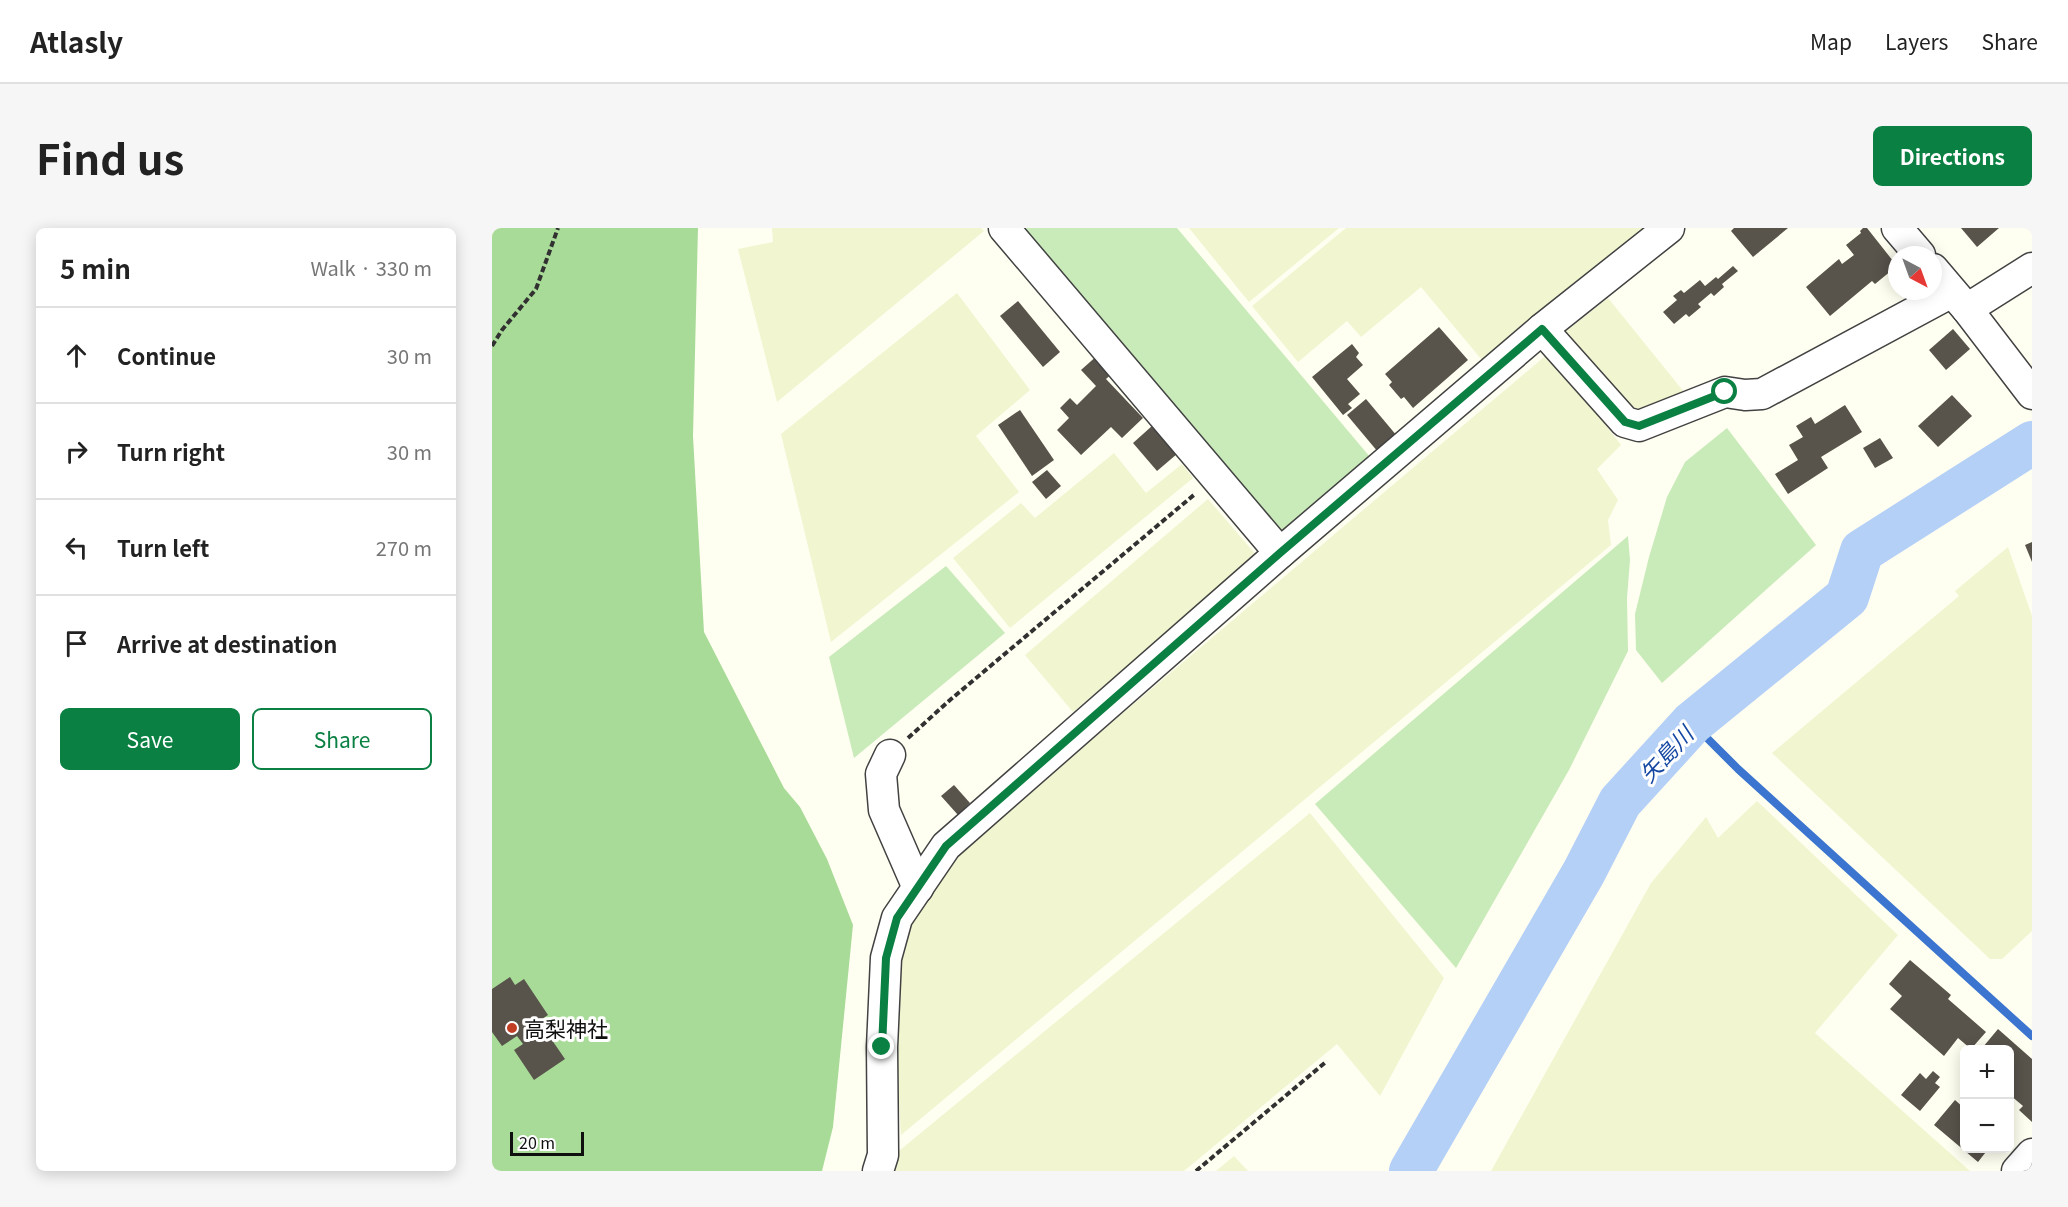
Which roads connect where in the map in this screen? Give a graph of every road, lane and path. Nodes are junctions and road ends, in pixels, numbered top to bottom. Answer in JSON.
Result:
{"nodes":[{"id":1,"x":558,"y":228,"type":"edge"},
{"id":2,"x":1669,"y":228,"type":"edge"},
{"id":3,"x":1897,"y":228,"type":"edge"},
{"id":4,"x":1010,"y":230,"type":"edge"},
{"id":5,"x":1912,"y":246,"type":"edge"},
{"id":6,"x":2032,"y":268,"type":"edge"},
{"id":7,"x":1942,"y":279,"type":"edge"},
{"id":8,"x":1960,"y":300,"type":"junction"},
{"id":9,"x":1542,"y":329,"type":"junction"},
{"id":10,"x":492,"y":346,"type":"edge"},
{"id":11,"x":2032,"y":394,"type":"edge"},
{"id":12,"x":1216,"y":476,"type":"junction"},
{"id":13,"x":1280,"y":553,"type":"junction"},
{"id":14,"x":890,"y":755,"type":"joint"},
{"id":15,"x":918,"y":888,"type":"junction"},
{"id":16,"x":1327,"y":1061,"type":"dead end"},
{"id":17,"x":2032,"y":1154,"type":"edge"},
{"id":18,"x":878,"y":1171,"type":"edge"},
{"id":19,"x":1196,"y":1171,"type":"edge"},
{"id":20,"x":2018,"y":1171,"type":"edge"}],
"edges":[{"from":1,"to":10,"type":"path"},
{"from":2,"to":9,"type":"street"},
{"from":3,"to":5,"type":"street"},
{"from":4,"to":12,"type":"street"},
{"from":6,"to":8,"type":"street"},
{"from":7,"to":8,"type":"street"},
{"from":8,"to":9,"type":"street"},
{"from":8,"to":11,"type":"street"},
{"from":9,"to":13,"type":"street"},
{"from":12,"to":13,"type":"street"},
{"from":12,"to":14,"type":"path"},
{"from":13,"to":15,"type":"street"},
{"from":14,"to":15,"type":"street"},
{"from":15,"to":18,"type":"street"},
{"from":16,"to":19,"type":"path"},
{"from":17,"to":20,"type":"street"}]}
